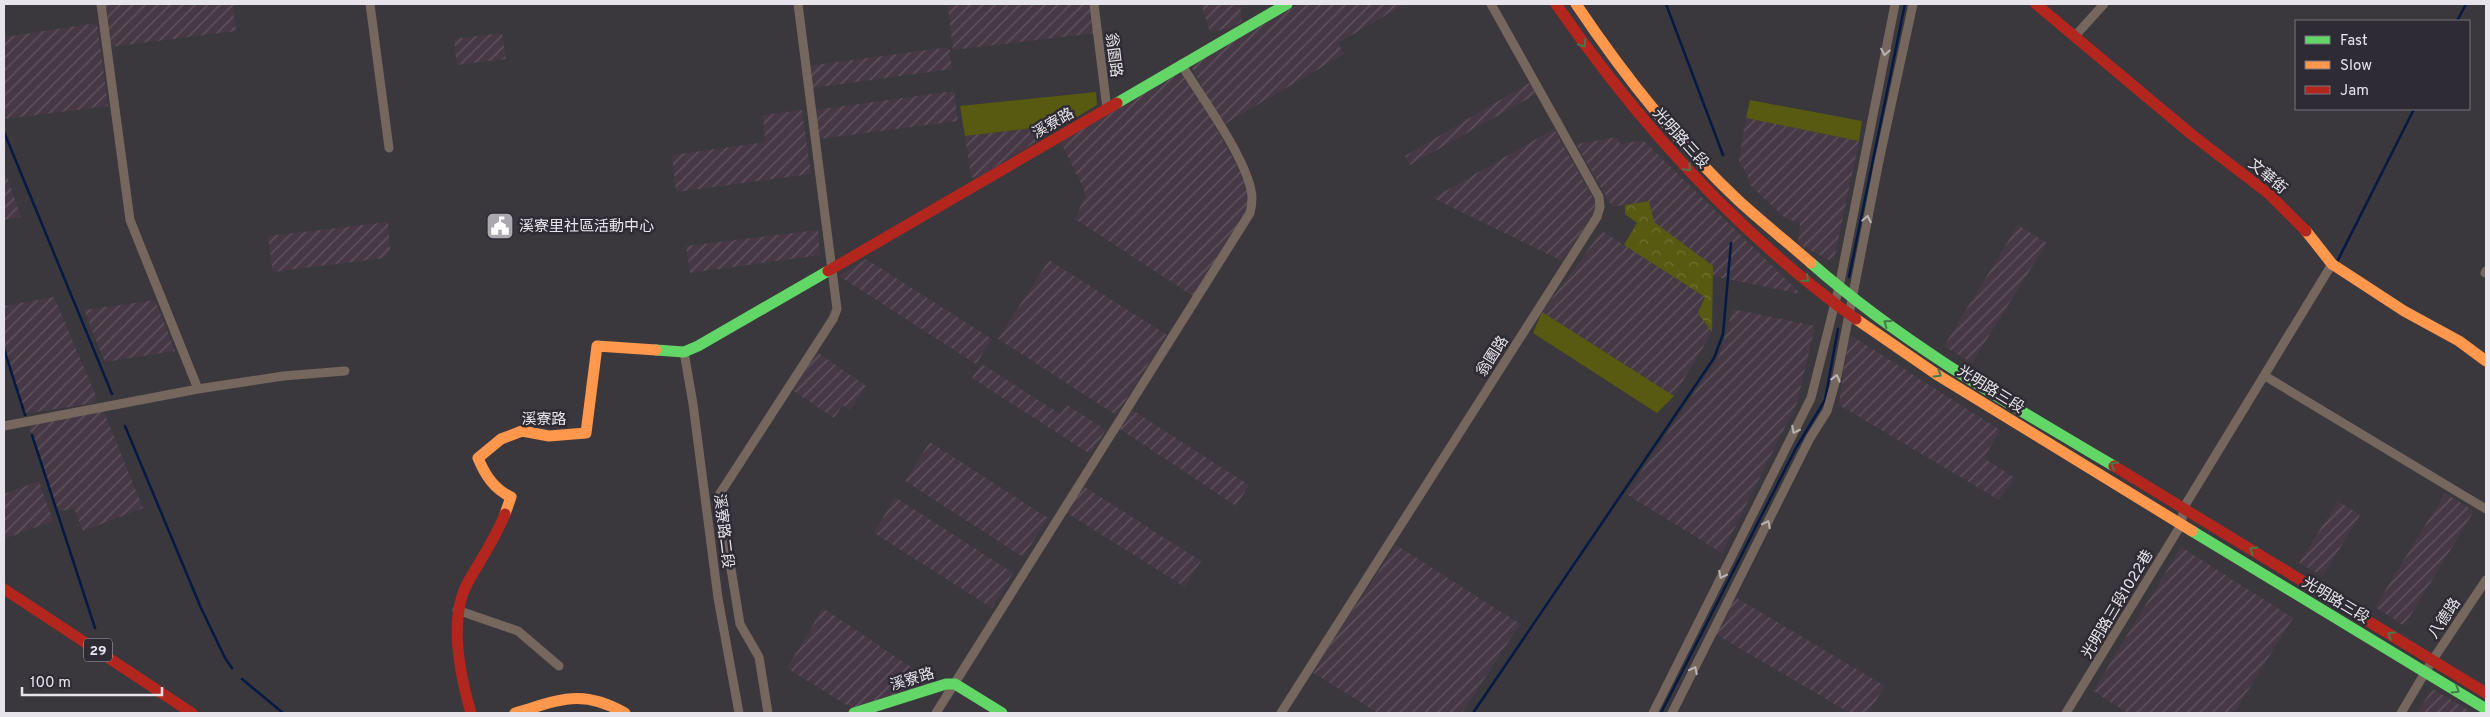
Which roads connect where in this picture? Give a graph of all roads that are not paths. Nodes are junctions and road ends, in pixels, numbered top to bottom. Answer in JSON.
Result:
{"nodes":[{"id":1,"x":102,"y":4,"type":"edge"},
{"id":2,"x":370,"y":4,"type":"edge"},
{"id":3,"x":798,"y":4,"type":"edge"},
{"id":4,"x":1094,"y":4,"type":"edge"},
{"id":5,"x":1287,"y":4,"type":"edge"},
{"id":6,"x":1491,"y":4,"type":"edge"},
{"id":7,"x":1556,"y":4,"type":"edge"},
{"id":8,"x":1576,"y":4,"type":"edge"},
{"id":9,"x":1895,"y":4,"type":"edge"},
{"id":10,"x":1913,"y":4,"type":"edge"},
{"id":11,"x":2036,"y":4,"type":"edge"},
{"id":12,"x":2104,"y":4,"type":"edge"},
{"id":13,"x":2075,"y":36,"type":"junction"},
{"id":14,"x":1181,"y":64,"type":"junction"},
{"id":15,"x":1107,"y":109,"type":"junction"},
{"id":16,"x":389,"y":148,"type":"dead end"},
{"id":17,"x":2334,"y":266,"type":"junction"},
{"id":18,"x":833,"y":268,"type":"junction"},
{"id":19,"x":1839,"y":287,"type":"junction"},
{"id":20,"x":1852,"y":297,"type":"junction"},
{"id":21,"x":1835,"y":302,"type":"junction"},
{"id":22,"x":1849,"y":313,"type":"junction"},
{"id":23,"x":684,"y":352,"type":"junction"},
{"id":24,"x":2486,"y":361,"type":"edge"},
{"id":25,"x":344,"y":371,"type":"dead end"},
{"id":26,"x":2268,"y":377,"type":"junction"},
{"id":27,"x":198,"y":389,"type":"junction"},
{"id":28,"x":4,"y":426,"type":"edge"},
{"id":29,"x":2184,"y":507,"type":"junction"},
{"id":30,"x":2486,"y":509,"type":"edge"},
{"id":31,"x":2181,"y":525,"type":"junction"},
{"id":32,"x":2486,"y":580,"type":"edge"},
{"id":33,"x":4,"y":589,"type":"edge"},
{"id":34,"x":457,"y":610,"type":"junction"},
{"id":35,"x":2432,"y":661,"type":"junction"},
{"id":36,"x":559,"y":666,"type":"dead end"},
{"id":37,"x":2426,"y":672,"type":"junction"},
{"id":38,"x":955,"y":684,"type":"junction"},
{"id":39,"x":2486,"y":693,"type":"edge"},
{"id":40,"x":2486,"y":709,"type":"edge"},
{"id":41,"x":192,"y":713,"type":"edge"},
{"id":42,"x":470,"y":713,"type":"edge"},
{"id":43,"x":514,"y":713,"type":"edge"},
{"id":44,"x":624,"y":713,"type":"edge"},
{"id":45,"x":739,"y":713,"type":"edge"},
{"id":46,"x":768,"y":713,"type":"edge"},
{"id":47,"x":854,"y":713,"type":"edge"},
{"id":48,"x":936,"y":713,"type":"edge"},
{"id":49,"x":1002,"y":713,"type":"edge"},
{"id":50,"x":1281,"y":713,"type":"edge"},
{"id":51,"x":1652,"y":713,"type":"edge"},
{"id":52,"x":1672,"y":713,"type":"edge"},
{"id":53,"x":2066,"y":713,"type":"edge"},
{"id":54,"x":2401,"y":713,"type":"edge"}],
"edges":[{"from":1,"to":27,"type":"street"},
{"from":2,"to":16,"type":"street"},
{"from":3,"to":18,"type":"street"},
{"from":4,"to":15,"type":"street","name":"翁園路"},
{"from":5,"to":14,"type":"street","name":"溪寮路"},
{"from":6,"to":50,"type":"street","name":"翁園路"},
{"from":7,"to":21,"type":"street","name":"光明路三段","one_way":true},
{"from":8,"to":19,"type":"street","name":"光明路三段"},
{"from":9,"to":19,"type":"street","one_way":true},
{"from":20,"to":10,"type":"street","one_way":true},
{"from":11,"to":13,"type":"street","name":"文華街"},
{"from":12,"to":13,"type":"street"},
{"from":13,"to":17,"type":"street","name":"文華街"},
{"from":14,"to":15,"type":"street","name":"溪寮路"},
{"from":14,"to":38,"type":"street"},
{"from":15,"to":18,"type":"street","name":"溪寮路"},
{"from":17,"to":24,"type":"street","name":"文華街"},
{"from":17,"to":26,"type":"street"},
{"from":18,"to":23,"type":"street","name":"溪寮路"},
{"from":18,"to":46,"type":"street"},
{"from":19,"to":20,"type":"street","name":"光明路三段"},
{"from":19,"to":21,"type":"street"},
{"from":20,"to":22,"type":"street"},
{"from":29,"to":20,"type":"street","name":"光明路三段","one_way":true},
{"from":21,"to":22,"type":"street","name":"光明路三段"},
{"from":21,"to":51,"type":"street","one_way":true},
{"from":22,"to":31,"type":"street","name":"光明路三段","one_way":true},
{"from":52,"to":22,"type":"street","one_way":true},
{"from":23,"to":34,"type":"street","name":"溪寮路"},
{"from":23,"to":45,"type":"street","name":"溪寮路二段"},
{"from":25,"to":27,"type":"street"},
{"from":26,"to":29,"type":"street"},
{"from":26,"to":30,"type":"street"},
{"from":27,"to":28,"type":"street"},
{"from":29,"to":31,"type":"street","name":"光明路三段1022巷"},
{"from":35,"to":29,"type":"street","name":"光明路三段","one_way":true},
{"from":31,"to":37,"type":"street","name":"光明路三段"},
{"from":31,"to":53,"type":"street","name":"光明路三段1022巷"},
{"from":32,"to":35,"type":"street","name":"八德路"},
{"from":33,"to":41,"type":"street","number":"29"},
{"from":34,"to":36,"type":"street"},
{"from":34,"to":42,"type":"street","name":"溪寮路"},
{"from":35,"to":37,"type":"street","name":"八德路"},
{"from":35,"to":39,"type":"street","name":"光明路三段"},
{"from":37,"to":40,"type":"street","name":"光明路三段","one_way":true},
{"from":37,"to":54,"type":"street","name":"八德路"},
{"from":38,"to":47,"type":"street","name":"溪寮路"},
{"from":38,"to":48,"type":"street"},
{"from":38,"to":49,"type":"street","name":"溪寮路"},
{"from":43,"to":44,"type":"street"}]}
